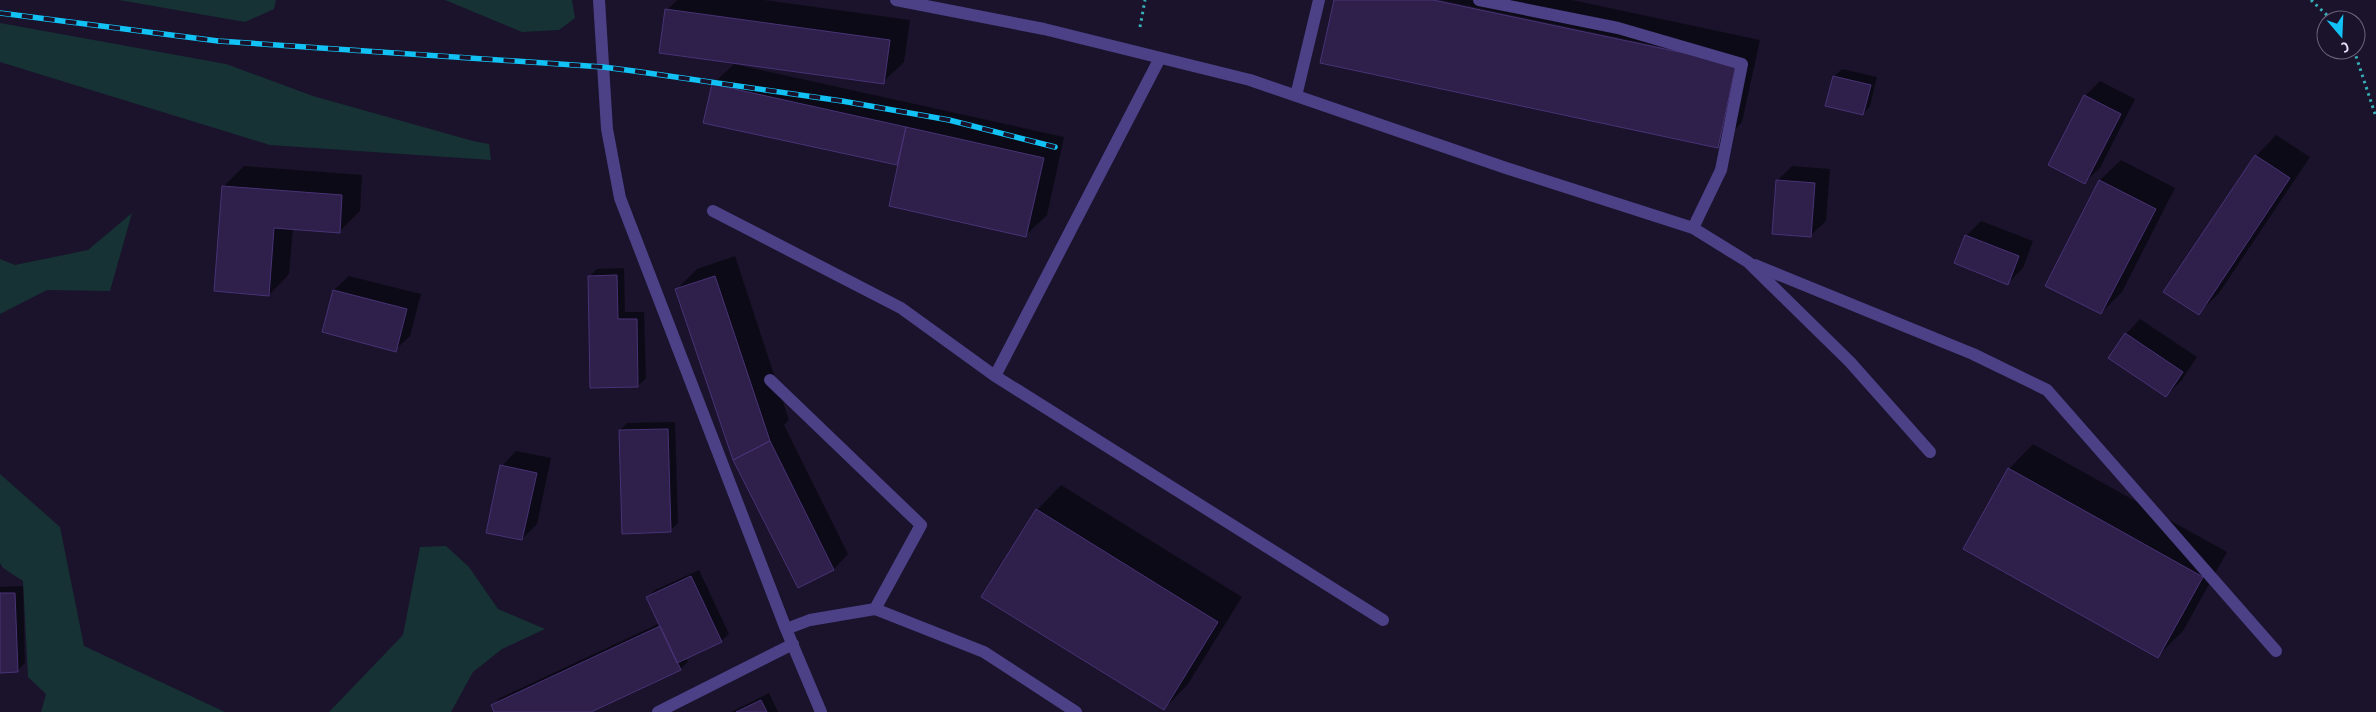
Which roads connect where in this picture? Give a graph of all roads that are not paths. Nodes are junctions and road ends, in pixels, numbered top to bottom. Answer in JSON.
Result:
{"nodes":[{"id":1,"x":600,"y":0,"type":"edge"},
{"id":2,"x":896,"y":0,"type":"edge"},
{"id":3,"x":1319,"y":0,"type":"edge"},
{"id":4,"x":1479,"y":0,"type":"edge"},
{"id":5,"x":1160,"y":58,"type":"junction"},
{"id":6,"x":1296,"y":96,"type":"junction"},
{"id":7,"x":713,"y":211,"type":"dead end"},
{"id":8,"x":1692,"y":228,"type":"junction"},
{"id":9,"x":1748,"y":262,"type":"junction"},
{"id":10,"x":995,"y":376,"type":"junction"},
{"id":11,"x":770,"y":380,"type":"dead end"},
{"id":12,"x":1930,"y":452,"type":"dead end"},
{"id":13,"x":875,"y":609,"type":"junction"},
{"id":14,"x":1383,"y":620,"type":"dead end"},
{"id":15,"x":786,"y":628,"type":"junction"},
{"id":16,"x":793,"y":644,"type":"junction"},
{"id":17,"x":2276,"y":651,"type":"dead end"},
{"id":18,"x":658,"y":712,"type":"edge"},
{"id":19,"x":821,"y":712,"type":"edge"},
{"id":20,"x":1076,"y":712,"type":"edge"}],
"edges":[{"from":1,"to":15,"type":"lane"},
{"from":2,"to":5,"type":"lane"},
{"from":3,"to":6,"type":"lane"},
{"from":4,"to":8,"type":"lane"},
{"from":5,"to":6,"type":"lane"},
{"from":5,"to":10,"type":"lane"},
{"from":6,"to":8,"type":"lane"},
{"from":7,"to":10,"type":"lane"},
{"from":8,"to":9,"type":"lane"},
{"from":9,"to":12,"type":"lane"},
{"from":9,"to":17,"type":"lane"},
{"from":10,"to":14,"type":"lane"},
{"from":11,"to":13,"type":"lane"},
{"from":13,"to":15,"type":"lane"},
{"from":13,"to":20,"type":"lane"},
{"from":15,"to":16,"type":"lane"},
{"from":16,"to":18,"type":"lane"},
{"from":16,"to":19,"type":"lane"}]}
